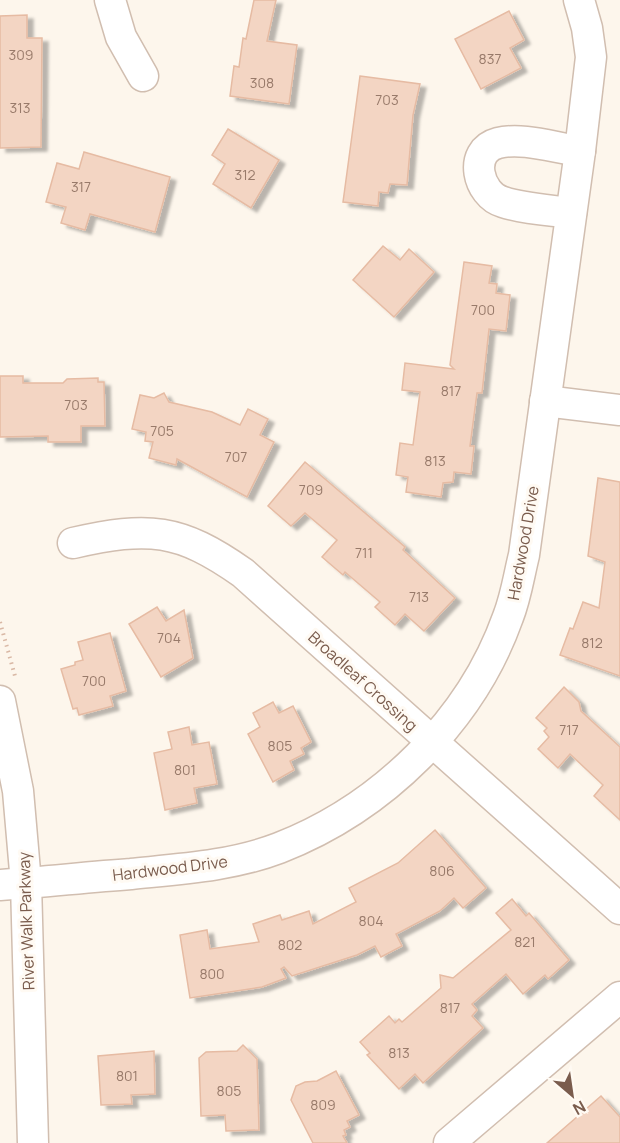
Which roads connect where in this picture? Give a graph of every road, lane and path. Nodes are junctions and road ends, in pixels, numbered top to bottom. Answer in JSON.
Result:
{"nodes":[{"id":1,"x":110,"y":0,"type":"edge"},
{"id":2,"x":579,"y":0,"type":"edge"},
{"id":3,"x":143,"y":76,"type":"dead end"},
{"id":4,"x":580,"y":151,"type":"junction"},
{"id":5,"x":571,"y":213,"type":"junction"},
{"id":6,"x":545,"y":400,"type":"junction"},
{"id":7,"x":620,"y":410,"type":"edge"},
{"id":8,"x":73,"y":543,"type":"dead end"},
{"id":9,"x":0,"y":700,"type":"edge"},
{"id":10,"x":431,"y":741,"type":"junction"},
{"id":11,"x":13,"y":884,"type":"edge"},
{"id":12,"x":620,"y":909,"type":"edge"},
{"id":13,"x":620,"y":997,"type":"edge"},
{"id":14,"x":33,"y":1143,"type":"edge"},
{"id":15,"x":449,"y":1143,"type":"edge"}],
"edges":[{"from":1,"to":3,"type":"street"},
{"from":2,"to":4,"type":"street","name":"Hardwood Drive"},
{"from":4,"to":5,"type":"street","name":"Hardwood Drive"},
{"from":4,"to":5,"type":"street"},
{"from":5,"to":6,"type":"street","name":"Hardwood Drive"},
{"from":6,"to":7,"type":"street"},
{"from":6,"to":10,"type":"street","name":"Hardwood Drive"},
{"from":8,"to":10,"type":"street","name":"Broadleaf Crossing"},
{"from":9,"to":11,"type":"street","name":"River Walk Parkway"},
{"from":10,"to":11,"type":"street","name":"Hardwood Drive"},
{"from":10,"to":12,"type":"street","name":"Broadleaf Crossing"},
{"from":11,"to":14,"type":"street","name":"River Walk Parkway"},
{"from":13,"to":15,"type":"street"}]}
